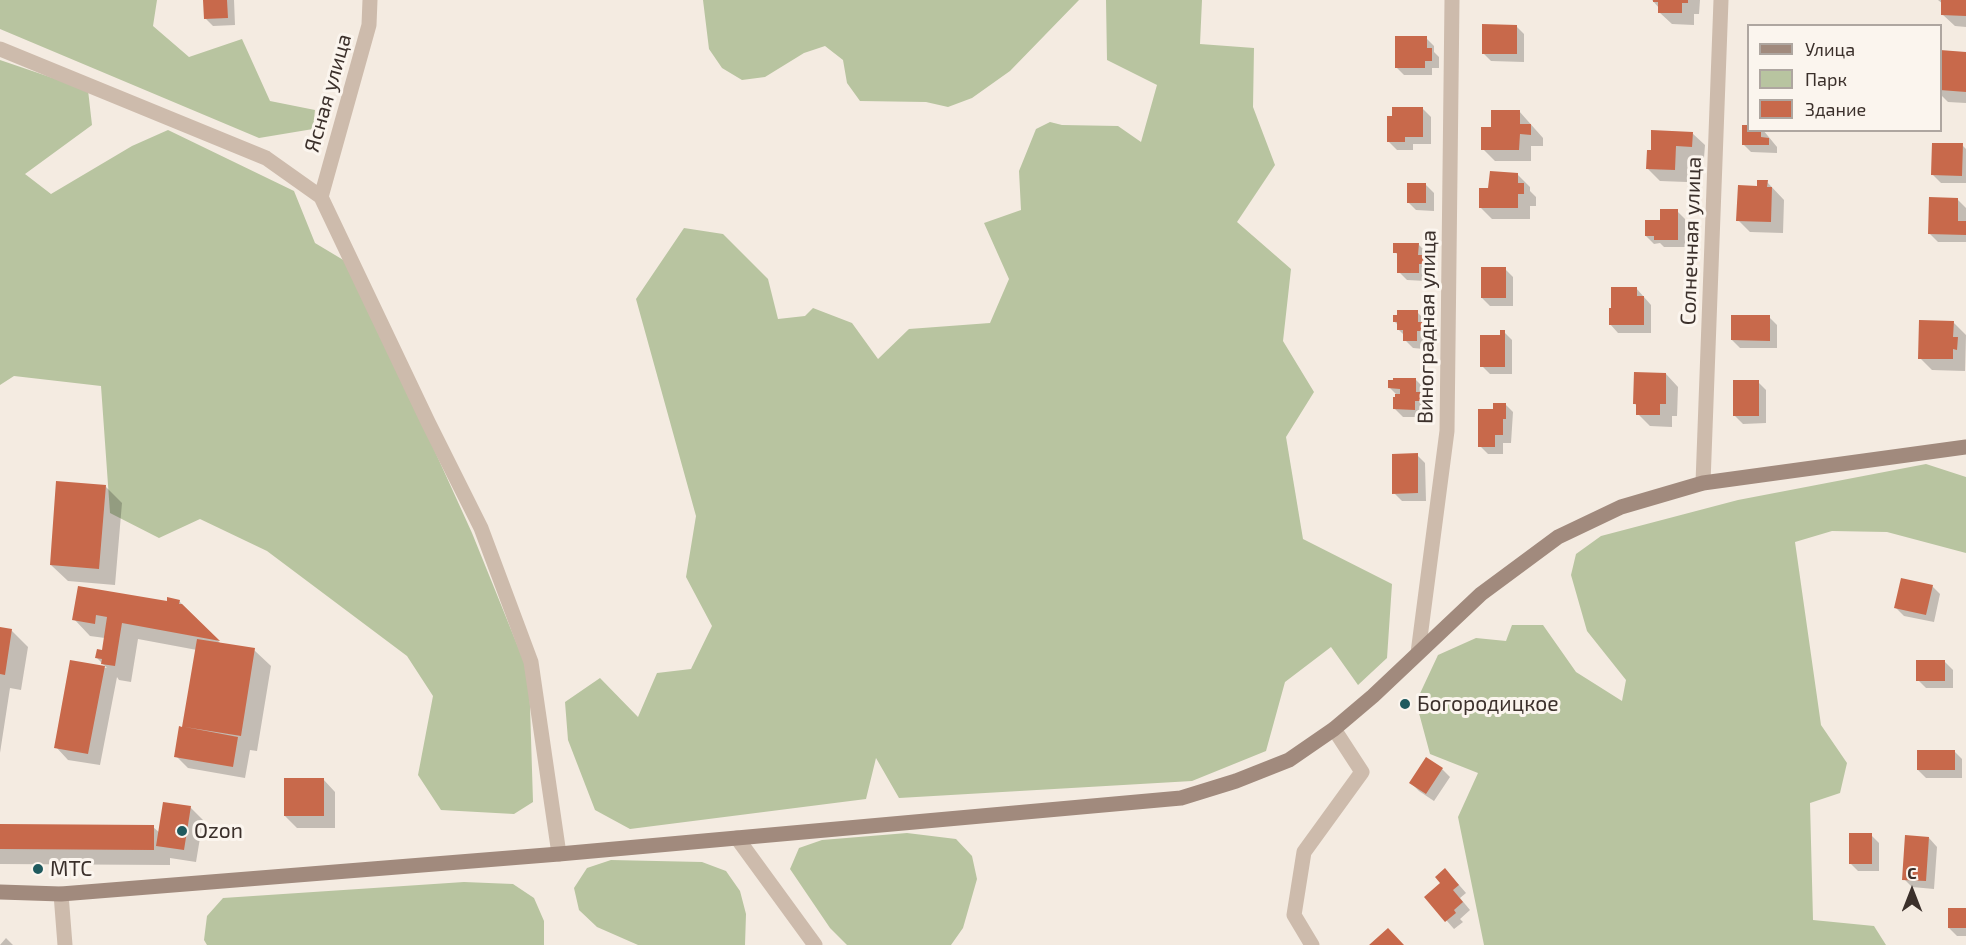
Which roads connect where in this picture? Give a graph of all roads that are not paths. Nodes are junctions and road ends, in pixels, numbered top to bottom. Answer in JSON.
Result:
{"nodes":[{"id":1,"x":370,"y":0,"type":"edge"},
{"id":2,"x":1452,"y":0,"type":"edge"},
{"id":3,"x":1721,"y":0,"type":"edge"},
{"id":4,"x":0,"y":50,"type":"edge"},
{"id":5,"x":321,"y":197,"type":"junction"},
{"id":6,"x":1966,"y":447,"type":"edge"},
{"id":7,"x":1703,"y":483,"type":"junction"},
{"id":8,"x":1418,"y":653,"type":"junction"},
{"id":9,"x":1334,"y":729,"type":"junction"},
{"id":10,"x":737,"y":838,"type":"junction"},
{"id":11,"x":559,"y":854,"type":"junction"},
{"id":12,"x":0,"y":892,"type":"edge"},
{"id":13,"x":61,"y":894,"type":"junction"},
{"id":14,"x":65,"y":945,"type":"edge"},
{"id":15,"x":815,"y":945,"type":"edge"},
{"id":16,"x":1312,"y":945,"type":"edge"}],
"edges":[{"from":1,"to":5,"type":"street","name":"Ясная улица"},
{"from":2,"to":8,"type":"street","name":"Виноградная улица"},
{"from":3,"to":7,"type":"street","name":"Солнечная улица"},
{"from":4,"to":5,"type":"street"},
{"from":5,"to":11,"type":"street"},
{"from":6,"to":7,"type":"street"},
{"from":7,"to":8,"type":"street"},
{"from":8,"to":9,"type":"street"},
{"from":9,"to":10,"type":"street"},
{"from":9,"to":16,"type":"street"},
{"from":10,"to":11,"type":"street"},
{"from":10,"to":15,"type":"street"},
{"from":11,"to":13,"type":"street"},
{"from":12,"to":13,"type":"street"},
{"from":13,"to":14,"type":"street"}]}
